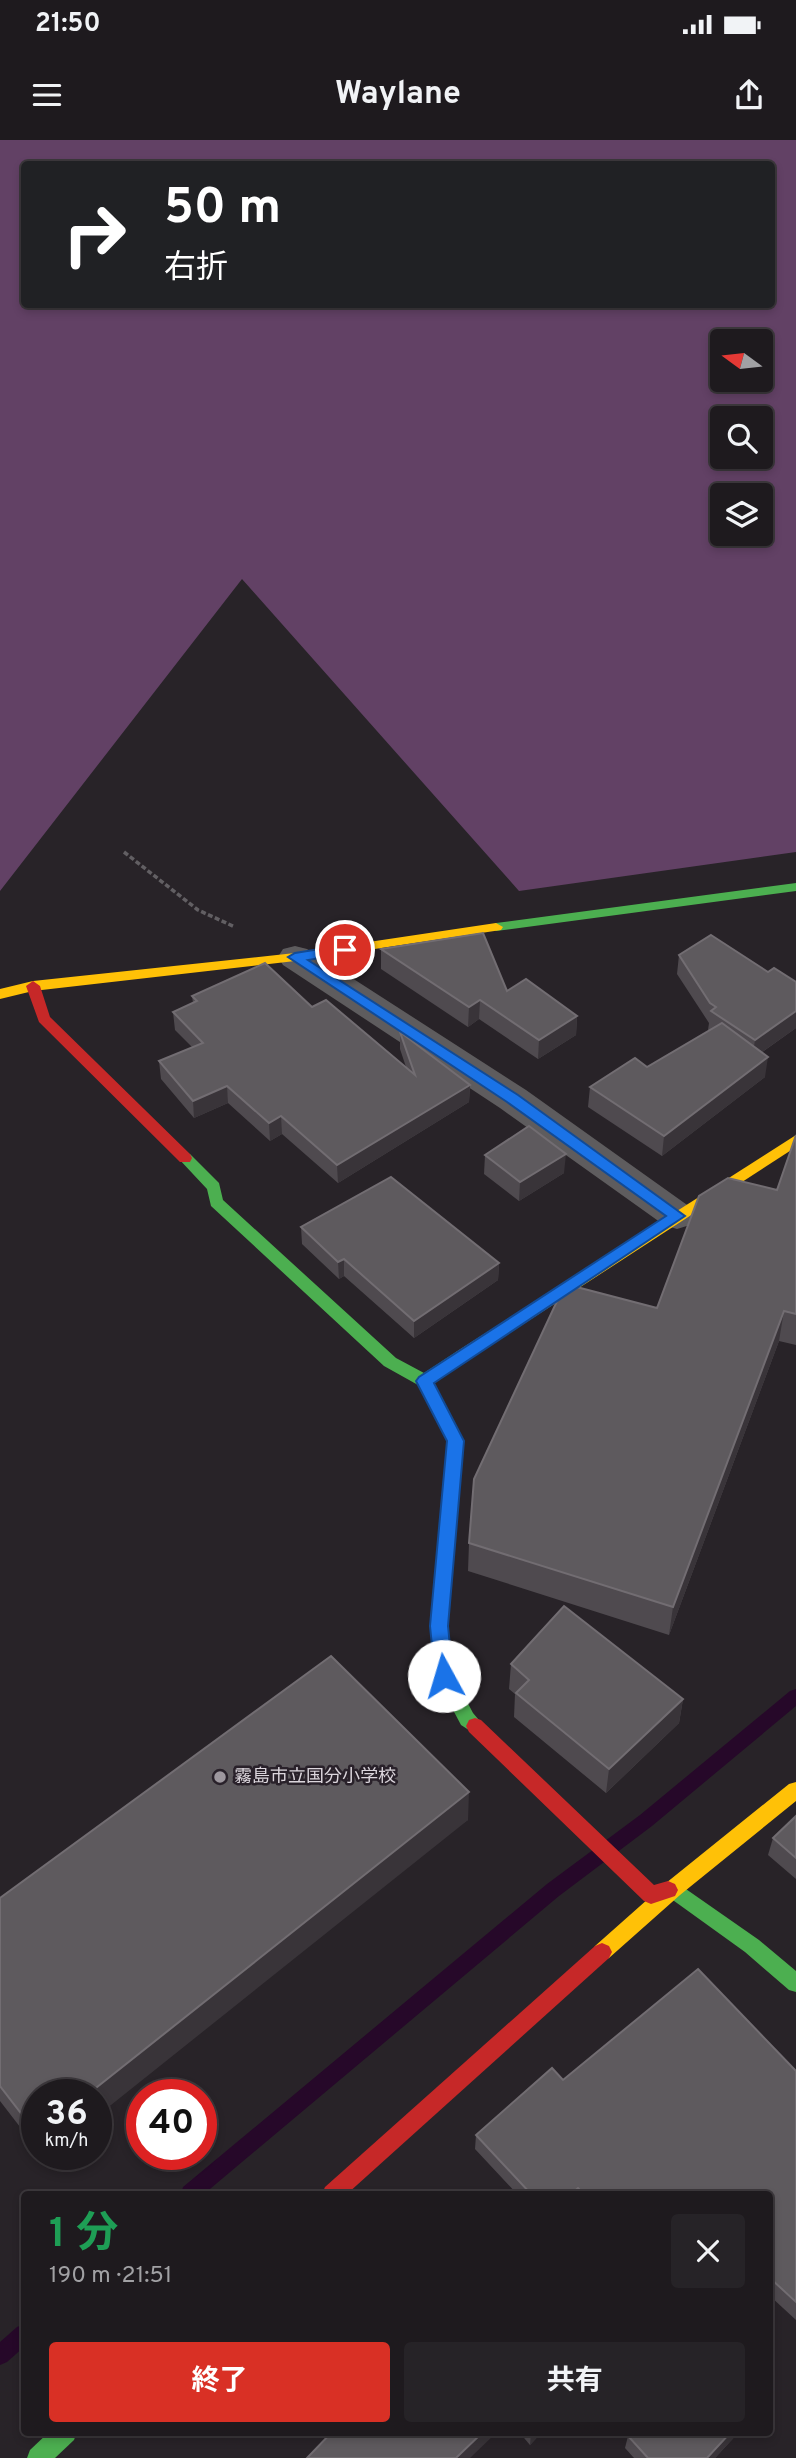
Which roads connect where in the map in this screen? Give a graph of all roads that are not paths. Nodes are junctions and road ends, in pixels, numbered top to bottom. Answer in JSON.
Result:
{"nodes":[{"id":1,"x":796,"y":887,"type":"edge"},
{"id":2,"x":295,"y":957,"type":"junction"},
{"id":3,"x":33,"y":986,"type":"junction"},
{"id":4,"x":0,"y":994,"type":"edge"},
{"id":5,"x":796,"y":1140,"type":"edge"},
{"id":6,"x":677,"y":1216,"type":"junction"},
{"id":7,"x":425,"y":1381,"type":"junction"},
{"id":8,"x":796,"y":1790,"type":"edge"},
{"id":9,"x":673,"y":1889,"type":"junction"},
{"id":10,"x":796,"y":1983,"type":"edge"},
{"id":11,"x":335,"y":2191,"type":"edge"},
{"id":12,"x":62,"y":2436,"type":"edge"},
{"id":13,"x":38,"y":2458,"type":"edge"}],
"edges":[{"from":1,"to":2,"type":"street"},
{"from":2,"to":3,"type":"street"},
{"from":2,"to":6,"type":"street"},
{"from":3,"to":4,"type":"street"},
{"from":3,"to":7,"type":"street"},
{"from":5,"to":6,"type":"street"},
{"from":6,"to":7,"type":"street"},
{"from":7,"to":9,"type":"street"},
{"from":8,"to":9,"type":"street"},
{"from":9,"to":10,"type":"street"},
{"from":9,"to":11,"type":"street"},
{"from":12,"to":13,"type":"street"}]}
